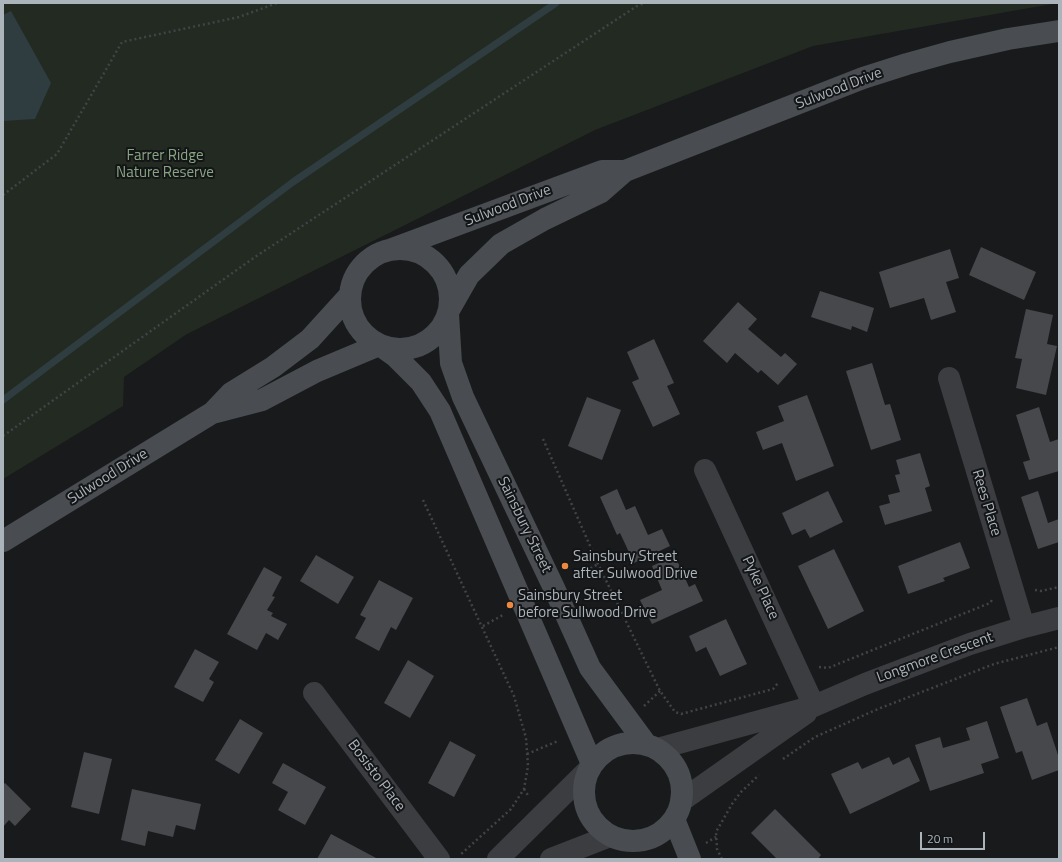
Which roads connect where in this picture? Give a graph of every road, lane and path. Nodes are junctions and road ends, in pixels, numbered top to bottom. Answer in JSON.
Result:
{"nodes":[{"id":1,"x":277,"y":3,"type":"edge"},
{"id":2,"x":645,"y":3,"type":"edge"},
{"id":3,"x":1059,"y":30,"type":"edge"},
{"id":4,"x":625,"y":171,"type":"junction"},
{"id":5,"x":3,"y":195,"type":"edge"},
{"id":6,"x":392,"y":249,"type":"junction"},
{"id":7,"x":350,"y":295,"type":"junction"},
{"id":8,"x":448,"y":312,"type":"junction"},
{"id":9,"x":380,"y":345,"type":"junction"},
{"id":10,"x":949,"y":378,"type":"dead end"},
{"id":11,"x":212,"y":413,"type":"junction"},
{"id":12,"x":3,"y":436,"type":"edge"},
{"id":13,"x":542,"y":439,"type":"dead end"},
{"id":14,"x":705,"y":470,"type":"dead end"},
{"id":15,"x":423,"y":500,"type":"dead end"},
{"id":16,"x":3,"y":541,"type":"edge"},
{"id":17,"x":1059,"y":587,"type":"edge"},
{"id":18,"x":1033,"y":589,"type":"dead end"},
{"id":19,"x":993,"y":599,"type":"dead end"},
{"id":20,"x":1059,"y":618,"type":"edge"},
{"id":21,"x":1024,"y":627,"type":"junction"},
{"id":22,"x":1059,"y":647,"type":"edge"},
{"id":23,"x":815,"y":666,"type":"dead end"},
{"id":24,"x":783,"y":678,"type":"dead end"},
{"id":25,"x":660,"y":690,"type":"junction"},
{"id":26,"x":314,"y":693,"type":"dead end"},
{"id":27,"x":814,"y":706,"type":"junction"},
{"id":28,"x":644,"y":707,"type":"dead end"},
{"id":29,"x":652,"y":747,"type":"junction"},
{"id":30,"x":779,"y":761,"type":"dead end"},
{"id":31,"x":591,"y":766,"type":"junction"},
{"id":32,"x":761,"y":773,"type":"dead end"},
{"id":33,"x":728,"y":800,"type":"dead end"},
{"id":34,"x":732,"y":804,"type":"junction"},
{"id":35,"x":678,"y":810,"type":"junction"},
{"id":36,"x":611,"y":837,"type":"junction"},
{"id":37,"x":449,"y":858,"type":"edge"},
{"id":38,"x":498,"y":859,"type":"edge"},
{"id":39,"x":551,"y":859,"type":"edge"},
{"id":40,"x":628,"y":859,"type":"edge"},
{"id":41,"x":690,"y":859,"type":"edge"},
{"id":42,"x":722,"y":859,"type":"edge"}],
"edges":[{"from":1,"to":5,"type":"path"},
{"from":2,"to":12,"type":"path"},
{"from":3,"to":4,"type":"main road","name":"Sulwood Drive"},
{"from":4,"to":6,"type":"main road","name":"Sulwood Drive"},
{"from":4,"to":8,"type":"main road","name":"Sulwood Drive"},
{"from":6,"to":7,"type":"main road"},
{"from":6,"to":8,"type":"main road"},
{"from":7,"to":9,"type":"main road"},
{"from":7,"to":11,"type":"main road","name":"Sulwood Drive"},
{"from":8,"to":9,"type":"main road"},
{"from":8,"to":29,"type":"main road","name":"Sainsbury Street"},
{"from":9,"to":11,"type":"main road","name":"Sulwood Drive"},
{"from":9,"to":31,"type":"main road","name":"Sainsbury Street"},
{"from":10,"to":21,"type":"street","name":"Rees Place"},
{"from":11,"to":16,"type":"main road","name":"Sulwood Drive"},
{"from":13,"to":25,"type":"path"},
{"from":14,"to":27,"type":"street","name":"Pyke Place"},
{"from":15,"to":37,"type":"path"},
{"from":17,"to":18,"type":"path"},
{"from":19,"to":23,"type":"path"},
{"from":20,"to":21,"type":"street","name":"Longmore Crescent"},
{"from":21,"to":27,"type":"street","name":"Longmore Crescent"},
{"from":22,"to":30,"type":"path"},
{"from":24,"to":25,"type":"path"},
{"from":25,"to":28,"type":"path"},
{"from":26,"to":37,"type":"street","name":"Bosisto Place"},
{"from":27,"to":29,"type":"street","name":"Longmore Crescent"},
{"from":27,"to":35,"type":"street","name":"Longmore Crescent"},
{"from":29,"to":31,"type":"main road"},
{"from":29,"to":35,"type":"main road"},
{"from":31,"to":36,"type":"main road"},
{"from":31,"to":38,"type":"street"},
{"from":32,"to":34,"type":"path"},
{"from":33,"to":34,"type":"path"},
{"from":34,"to":42,"type":"path"},
{"from":35,"to":36,"type":"main road"},
{"from":35,"to":41,"type":"main road"},
{"from":36,"to":39,"type":"street"},
{"from":36,"to":40,"type":"main road"}]}
